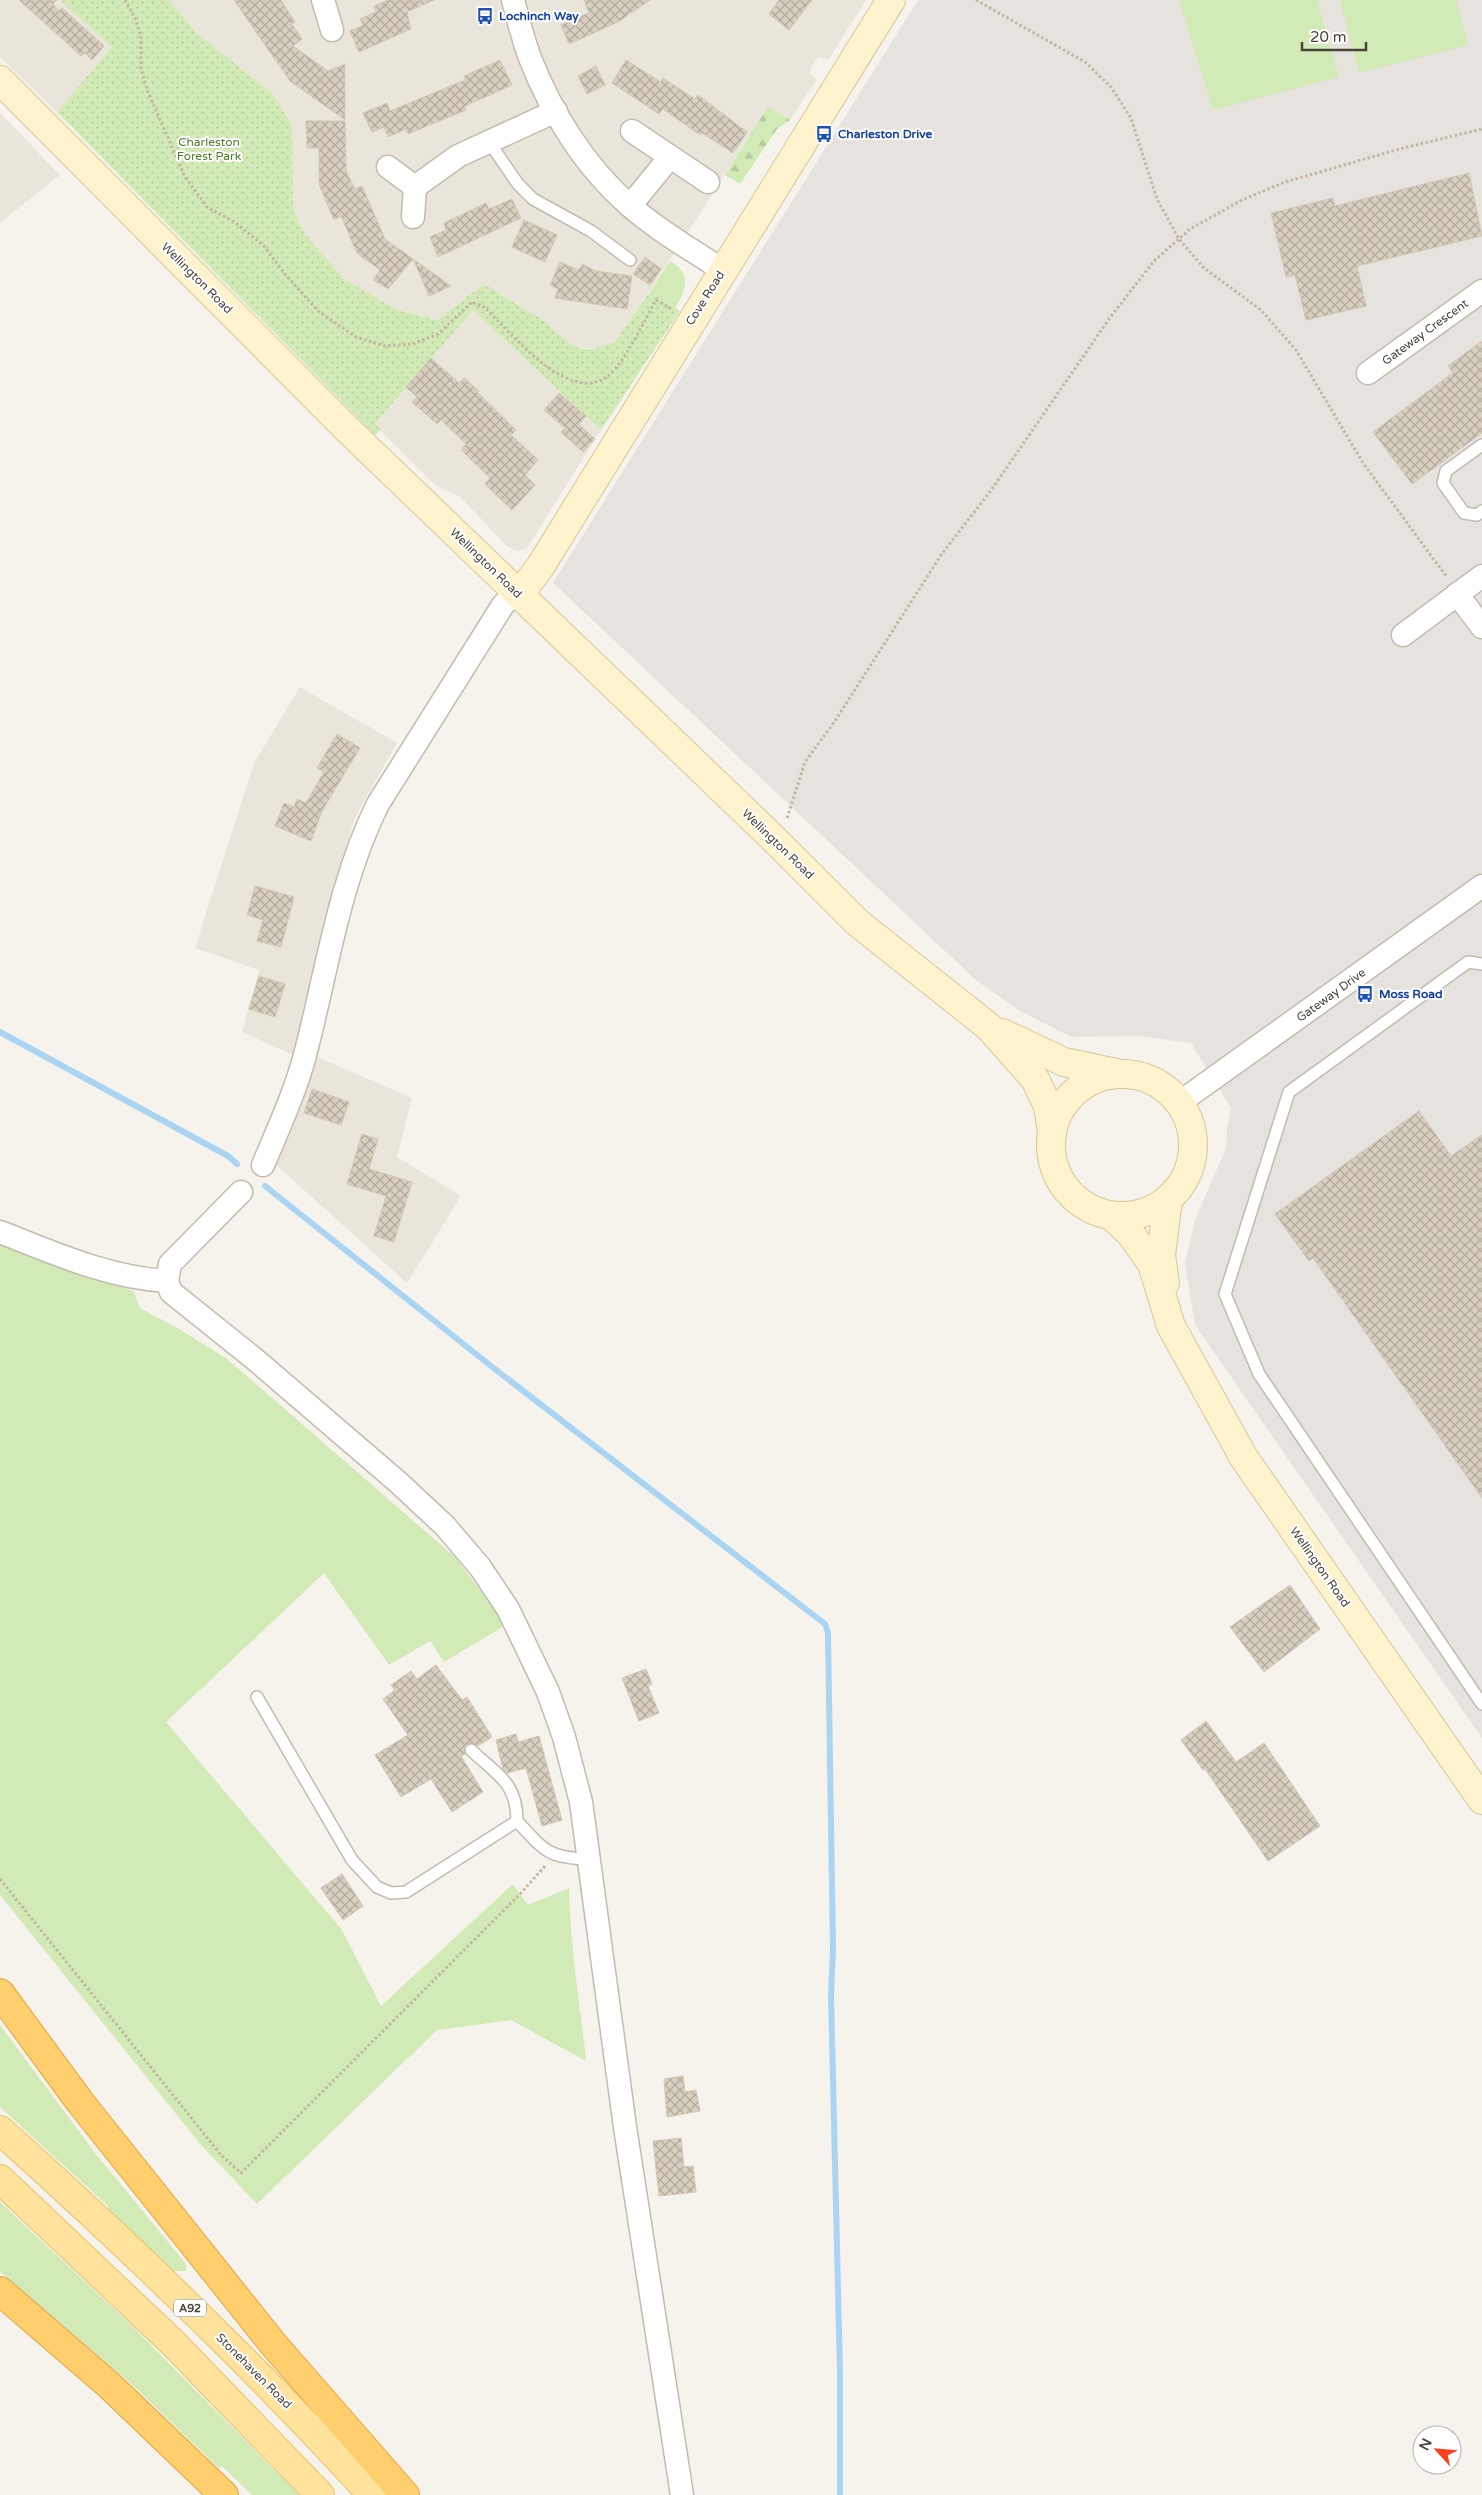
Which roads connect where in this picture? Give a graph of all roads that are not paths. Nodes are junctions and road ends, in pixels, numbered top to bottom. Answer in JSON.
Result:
{"nodes":[{"id":1,"x":323,"y":0,"type":"edge"},
{"id":2,"x":513,"y":0,"type":"edge"},
{"id":3,"x":891,"y":0,"type":"edge"},
{"id":4,"x":332,"y":30,"type":"dead end"},
{"id":5,"x":0,"y":80,"type":"edge"},
{"id":6,"x":556,"y":111,"type":"junction"},
{"id":7,"x":632,"y":130,"type":"dead end"},
{"id":8,"x":489,"y":142,"type":"junction"},
{"id":9,"x":670,"y":157,"type":"junction"},
{"id":10,"x":388,"y":167,"type":"dead end"},
{"id":11,"x":708,"y":182,"type":"dead end"},
{"id":12,"x":415,"y":187,"type":"junction"},
{"id":13,"x":630,"y":206,"type":"junction"},
{"id":14,"x":413,"y":217,"type":"dead end"},
{"id":15,"x":630,"y":260,"type":"dead end"},
{"id":16,"x":722,"y":270,"type":"junction"},
{"id":17,"x":1482,"y":291,"type":"edge"},
{"id":18,"x":1368,"y":373,"type":"dead end"},
{"id":19,"x":1482,"y":444,"type":"edge"},
{"id":20,"x":1482,"y":512,"type":"edge"},
{"id":21,"x":1482,"y":576,"type":"edge"},
{"id":22,"x":516,"y":592,"type":"junction"},
{"id":23,"x":1458,"y":594,"type":"junction"},
{"id":24,"x":1482,"y":627,"type":"edge"},
{"id":25,"x":1403,"y":635,"type":"dead end"},
{"id":26,"x":1482,"y":886,"type":"edge"},
{"id":27,"x":1482,"y":964,"type":"edge"},
{"id":28,"x":989,"y":1026,"type":"junction"},
{"id":29,"x":1122,"y":1074,"type":"junction"},
{"id":30,"x":1180,"y":1103,"type":"junction"},
{"id":31,"x":1052,"y":1132,"type":"junction"},
{"id":32,"x":263,"y":1165,"type":"dead end"},
{"id":33,"x":241,"y":1192,"type":"dead end"},
{"id":34,"x":1168,"y":1200,"type":"junction"},
{"id":35,"x":1112,"y":1216,"type":"junction"},
{"id":36,"x":0,"y":1232,"type":"edge"},
{"id":37,"x":167,"y":1281,"type":"junction"},
{"id":38,"x":1171,"y":1326,"type":"junction"},
{"id":39,"x":257,"y":1697,"type":"dead end"},
{"id":40,"x":1482,"y":1704,"type":"edge"},
{"id":41,"x":471,"y":1750,"type":"dead end"},
{"id":42,"x":1482,"y":1800,"type":"edge"},
{"id":43,"x":517,"y":1821,"type":"junction"},
{"id":44,"x":588,"y":1859,"type":"junction"},
{"id":45,"x":0,"y":1993,"type":"edge"},
{"id":46,"x":0,"y":2130,"type":"edge"},
{"id":47,"x":0,"y":2179,"type":"edge"},
{"id":48,"x":209,"y":2261,"type":"junction"},
{"id":49,"x":0,"y":2291,"type":"edge"},
{"id":50,"x":224,"y":2495,"type":"edge"},
{"id":51,"x":320,"y":2495,"type":"edge"},
{"id":52,"x":372,"y":2495,"type":"edge"},
{"id":53,"x":406,"y":2495,"type":"edge"},
{"id":54,"x":425,"y":2495,"type":"edge"},
{"id":55,"x":682,"y":2495,"type":"edge"}],
"edges":[{"from":1,"to":4,"type":"street"},
{"from":2,"to":6,"type":"street"},
{"from":3,"to":16,"type":"street","name":"Cove Road"},
{"from":5,"to":22,"type":"street","name":"Wellington Road"},
{"from":6,"to":8,"type":"street"},
{"from":6,"to":13,"type":"street"},
{"from":7,"to":9,"type":"street"},
{"from":8,"to":12,"type":"street"},
{"from":8,"to":15,"type":"lane"},
{"from":9,"to":11,"type":"street"},
{"from":9,"to":13,"type":"street"},
{"from":10,"to":12,"type":"street"},
{"from":12,"to":14,"type":"street"},
{"from":13,"to":16,"type":"street"},
{"from":16,"to":22,"type":"street","name":"Cove Road"},
{"from":17,"to":18,"type":"street","name":"Gateway Crescent"},
{"from":19,"to":20,"type":"lane"},
{"from":21,"to":23,"type":"street"},
{"from":22,"to":28,"type":"street","name":"Wellington Road"},
{"from":22,"to":32,"type":"street"},
{"from":23,"to":24,"type":"street"},
{"from":23,"to":25,"type":"street"},
{"from":26,"to":30,"type":"street","name":"Gateway Drive"},
{"from":27,"to":40,"type":"lane"},
{"from":28,"to":29,"type":"street","name":"Wellington Road"},
{"from":28,"to":31,"type":"street","name":"Wellington Road"},
{"from":29,"to":30,"type":"street"},
{"from":29,"to":31,"type":"street"},
{"from":30,"to":34,"type":"street"},
{"from":31,"to":35,"type":"street"},
{"from":33,"to":37,"type":"street"},
{"from":34,"to":35,"type":"street"},
{"from":34,"to":38,"type":"street","name":"Wellington Road"},
{"from":35,"to":38,"type":"street","name":"Wellington Road"},
{"from":36,"to":37,"type":"street"},
{"from":37,"to":44,"type":"street"},
{"from":38,"to":42,"type":"street","name":"Wellington Road"},
{"from":39,"to":43,"type":"lane"},
{"from":41,"to":43,"type":"lane"},
{"from":43,"to":44,"type":"lane"},
{"from":44,"to":55,"type":"street"},
{"from":45,"to":48,"type":"highway"},
{"from":46,"to":52,"type":"main road","name":"Stonehaven Road","number":"A92"},
{"from":47,"to":51,"type":"main road"},
{"from":48,"to":53,"type":"highway"},
{"from":48,"to":54,"type":"highway"},
{"from":49,"to":50,"type":"highway"}]}
